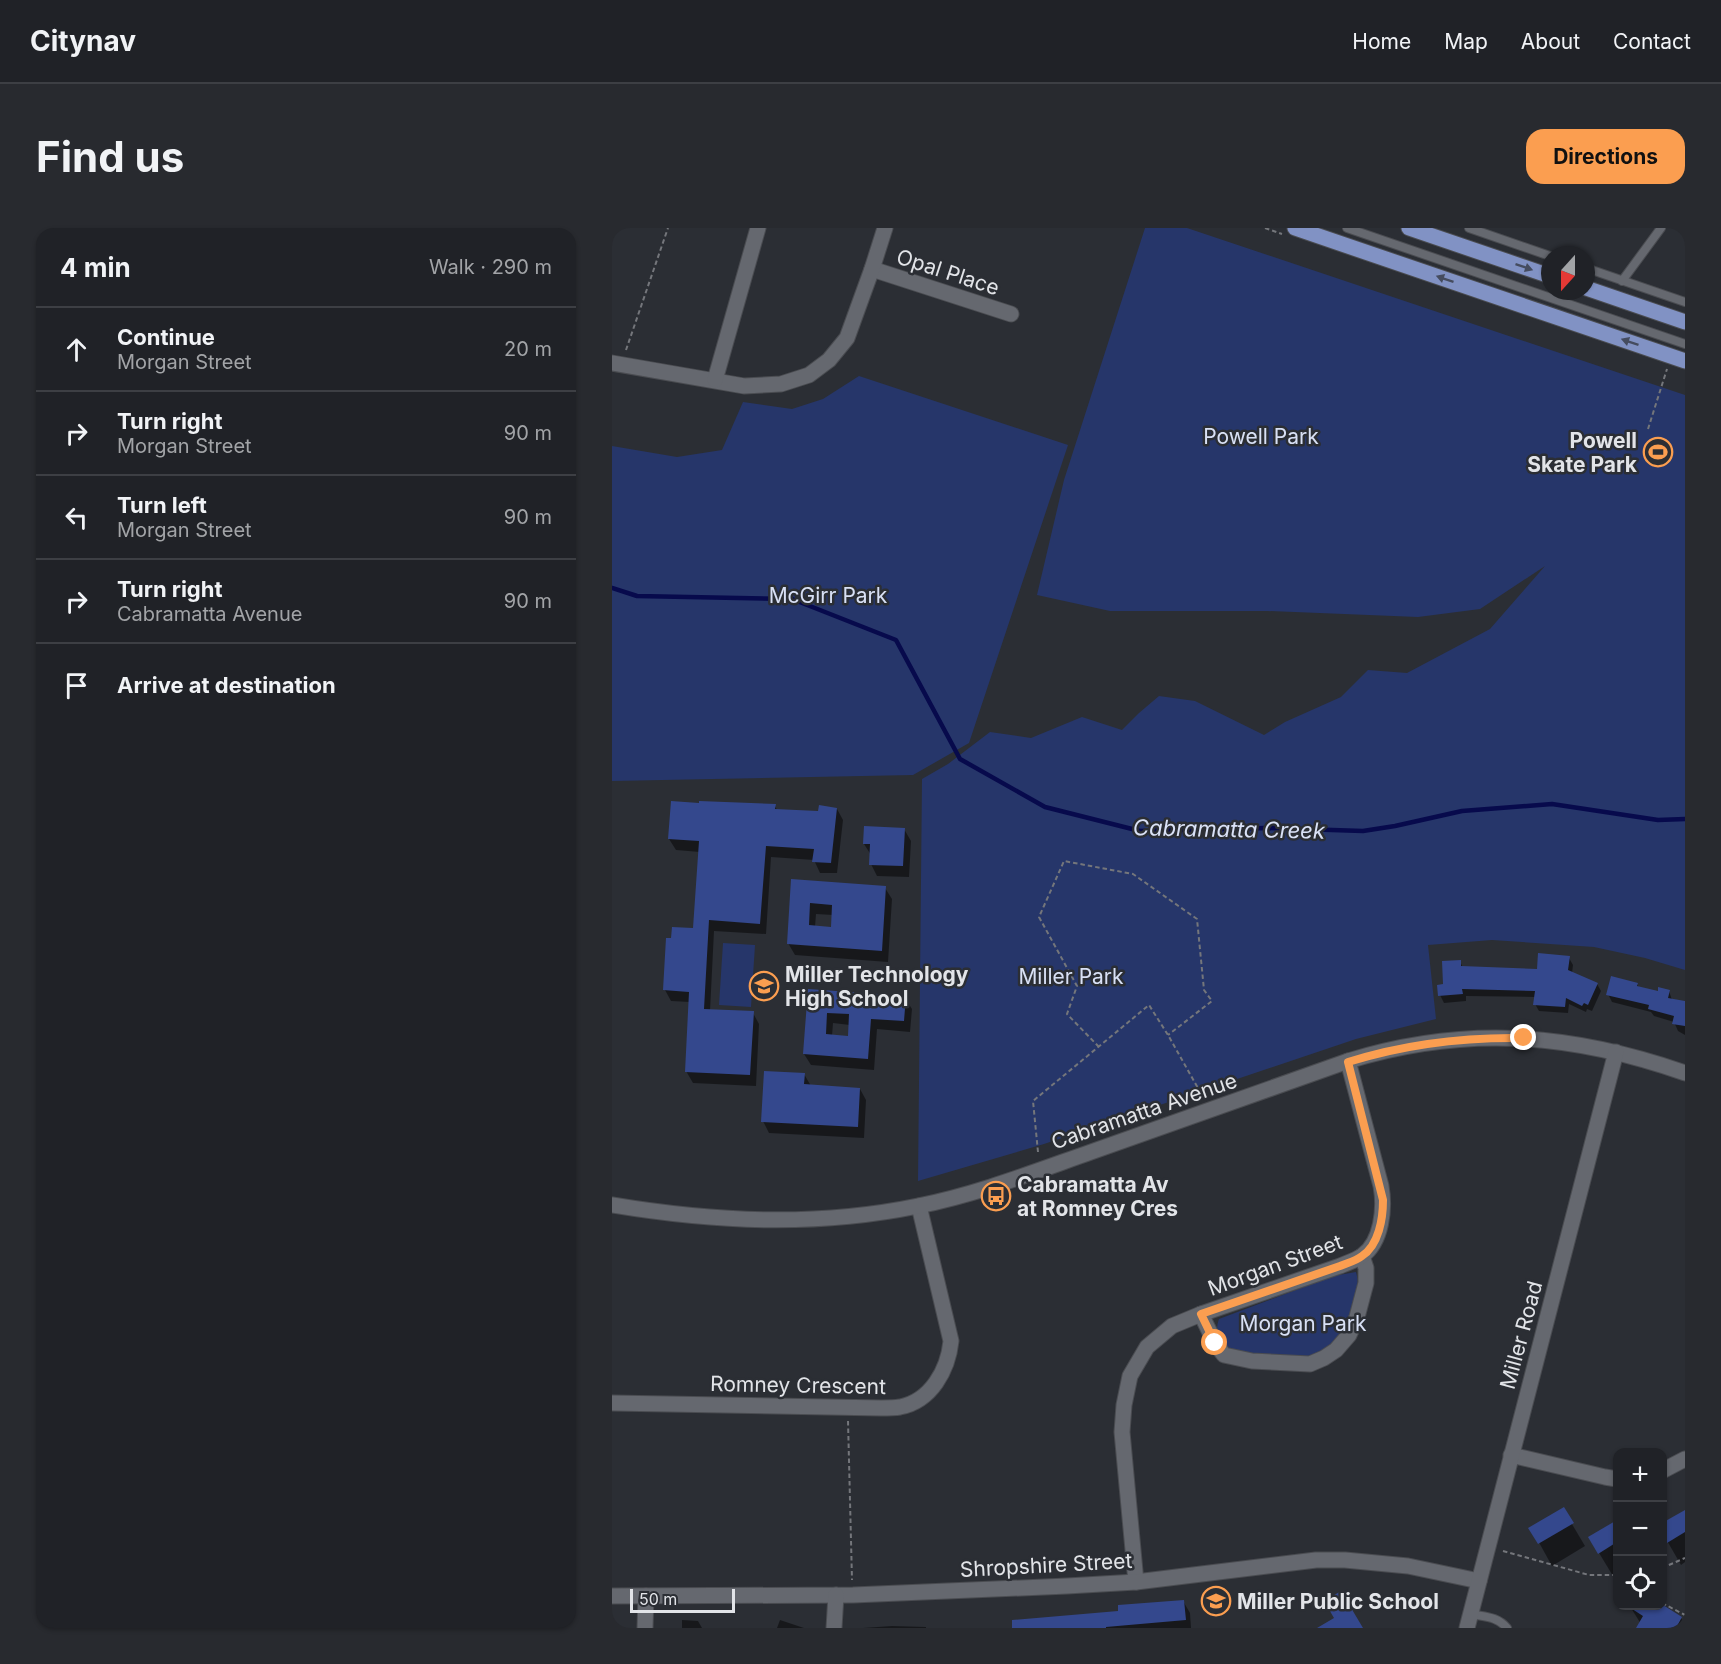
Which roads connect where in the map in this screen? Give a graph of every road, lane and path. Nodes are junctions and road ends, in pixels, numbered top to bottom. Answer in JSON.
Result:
{"nodes":[{"id":1,"x":668,"y":228,"type":"edge"},
{"id":2,"x":758,"y":228,"type":"edge"},
{"id":3,"x":885,"y":228,"type":"edge"},
{"id":4,"x":1295,"y":228,"type":"edge"},
{"id":5,"x":1347,"y":228,"type":"edge"},
{"id":6,"x":1409,"y":228,"type":"edge"},
{"id":7,"x":1469,"y":228,"type":"edge"},
{"id":8,"x":1661,"y":228,"type":"edge"},
{"id":9,"x":1541,"y":253,"type":"edge"},
{"id":10,"x":872,"y":269,"type":"junction"},
{"id":11,"x":1595,"y":271,"type":"edge"},
{"id":12,"x":1541,"y":273,"type":"edge"},
{"id":13,"x":1622,"y":281,"type":"junction"},
{"id":14,"x":1595,"y":291,"type":"edge"},
{"id":15,"x":1685,"y":302,"type":"edge"},
{"id":16,"x":1011,"y":314,"type":"dead end"},
{"id":17,"x":1685,"y":322,"type":"edge"},
{"id":18,"x":1685,"y":344,"type":"edge"},
{"id":19,"x":1685,"y":361,"type":"edge"},
{"id":20,"x":616,"y":364,"type":"edge"},
{"id":21,"x":1668,"y":366,"type":"dead end"},
{"id":22,"x":715,"y":380,"type":"junction"},
{"id":23,"x":1648,"y":429,"type":"dead end"},
{"id":24,"x":1168,"y":1035,"type":"junction"},
{"id":25,"x":1099,"y":1047,"type":"junction"},
{"id":26,"x":1616,"y":1052,"type":"junction"},
{"id":27,"x":1348,"y":1062,"type":"junction"},
{"id":28,"x":1685,"y":1073,"type":"edge"},
{"id":29,"x":1203,"y":1097,"type":"dead end"},
{"id":30,"x":1038,"y":1152,"type":"dead end"},
{"id":31,"x":612,"y":1205,"type":"edge"},
{"id":32,"x":919,"y":1206,"type":"junction"},
{"id":33,"x":1362,"y":1256,"type":"junction"},
{"id":34,"x":1201,"y":1314,"type":"junction"},
{"id":35,"x":612,"y":1403,"type":"edge"},
{"id":36,"x":848,"y":1408,"type":"junction"},
{"id":37,"x":1511,"y":1455,"type":"junction"},
{"id":38,"x":1685,"y":1459,"type":"edge"},
{"id":39,"x":1667,"y":1469,"type":"edge"},
{"id":40,"x":1613,"y":1478,"type":"edge"},
{"id":41,"x":1503,"y":1551,"type":"dead end"},
{"id":42,"x":1685,"y":1558,"type":"edge"},
{"id":43,"x":1667,"y":1566,"type":"edge"},
{"id":44,"x":1613,"y":1575,"type":"edge"},
{"id":45,"x":1479,"y":1581,"type":"junction"},
{"id":46,"x":1136,"y":1582,"type":"junction"},
{"id":47,"x":836,"y":1595,"type":"junction"},
{"id":48,"x":853,"y":1595,"type":"junction"},
{"id":49,"x":612,"y":1596,"type":"edge"},
{"id":50,"x":646,"y":1596,"type":"junction"},
{"id":51,"x":1667,"y":1606,"type":"edge"},
{"id":52,"x":1685,"y":1615,"type":"edge"},
{"id":53,"x":1469,"y":1621,"type":"edge"},
{"id":54,"x":645,"y":1628,"type":"edge"},
{"id":55,"x":834,"y":1628,"type":"edge"},
{"id":56,"x":1506,"y":1628,"type":"edge"}],
"edges":[{"from":1,"to":20,"type":"path"},
{"from":2,"to":22,"type":"street"},
{"from":3,"to":10,"type":"street"},
{"from":19,"to":4,"type":"main road","one_way":true},
{"from":5,"to":18,"type":"lane"},
{"from":6,"to":12,"type":"main road","one_way":true},
{"from":7,"to":9,"type":"lane"},
{"from":8,"to":13,"type":"lane"},
{"from":10,"to":16,"type":"street","name":"Opal Place"},
{"from":10,"to":22,"type":"street"},
{"from":11,"to":13,"type":"lane"},
{"from":13,"to":15,"type":"lane"},
{"from":14,"to":17,"type":"main road"},
{"from":20,"to":22,"type":"street"},
{"from":21,"to":23,"type":"path"},
{"from":24,"to":25,"type":"path"},
{"from":24,"to":25,"type":"path"},
{"from":24,"to":29,"type":"path"},
{"from":25,"to":30,"type":"path"},
{"from":26,"to":27,"type":"street","name":"Cabramatta Avenue"},
{"from":26,"to":28,"type":"street","name":"Cabramatta Avenue"},
{"from":26,"to":37,"type":"street","name":"Miller Road"},
{"from":27,"to":32,"type":"street","name":"Cabramatta Avenue"},
{"from":27,"to":33,"type":"street","name":"Morgan Street"},
{"from":31,"to":32,"type":"street","name":"Cabramatta Avenue"},
{"from":32,"to":36,"type":"street","name":"Romney Crescent"},
{"from":33,"to":34,"type":"street","name":"Morgan Street"},
{"from":33,"to":34,"type":"street","name":"Morgan Street"},
{"from":34,"to":46,"type":"street","name":"Morgan Street"},
{"from":35,"to":36,"type":"street","name":"Romney Crescent"},
{"from":36,"to":48,"type":"path"},
{"from":37,"to":40,"type":"street"},
{"from":37,"to":45,"type":"street","name":"Miller Road"},
{"from":38,"to":39,"type":"street"},
{"from":41,"to":44,"type":"path"},
{"from":42,"to":43,"type":"path"},
{"from":45,"to":46,"type":"street","name":"Shropshire Street"},
{"from":45,"to":53,"type":"street","name":"Miller Road"},
{"from":46,"to":48,"type":"street","name":"Shropshire Street"},
{"from":47,"to":48,"type":"street","name":"Shropshire Street"},
{"from":47,"to":50,"type":"street","name":"Shropshire Street"},
{"from":47,"to":55,"type":"street"},
{"from":49,"to":50,"type":"street","name":"Shropshire Street"},
{"from":50,"to":54,"type":"street"},
{"from":51,"to":52,"type":"path"},
{"from":53,"to":56,"type":"lane"}]}
